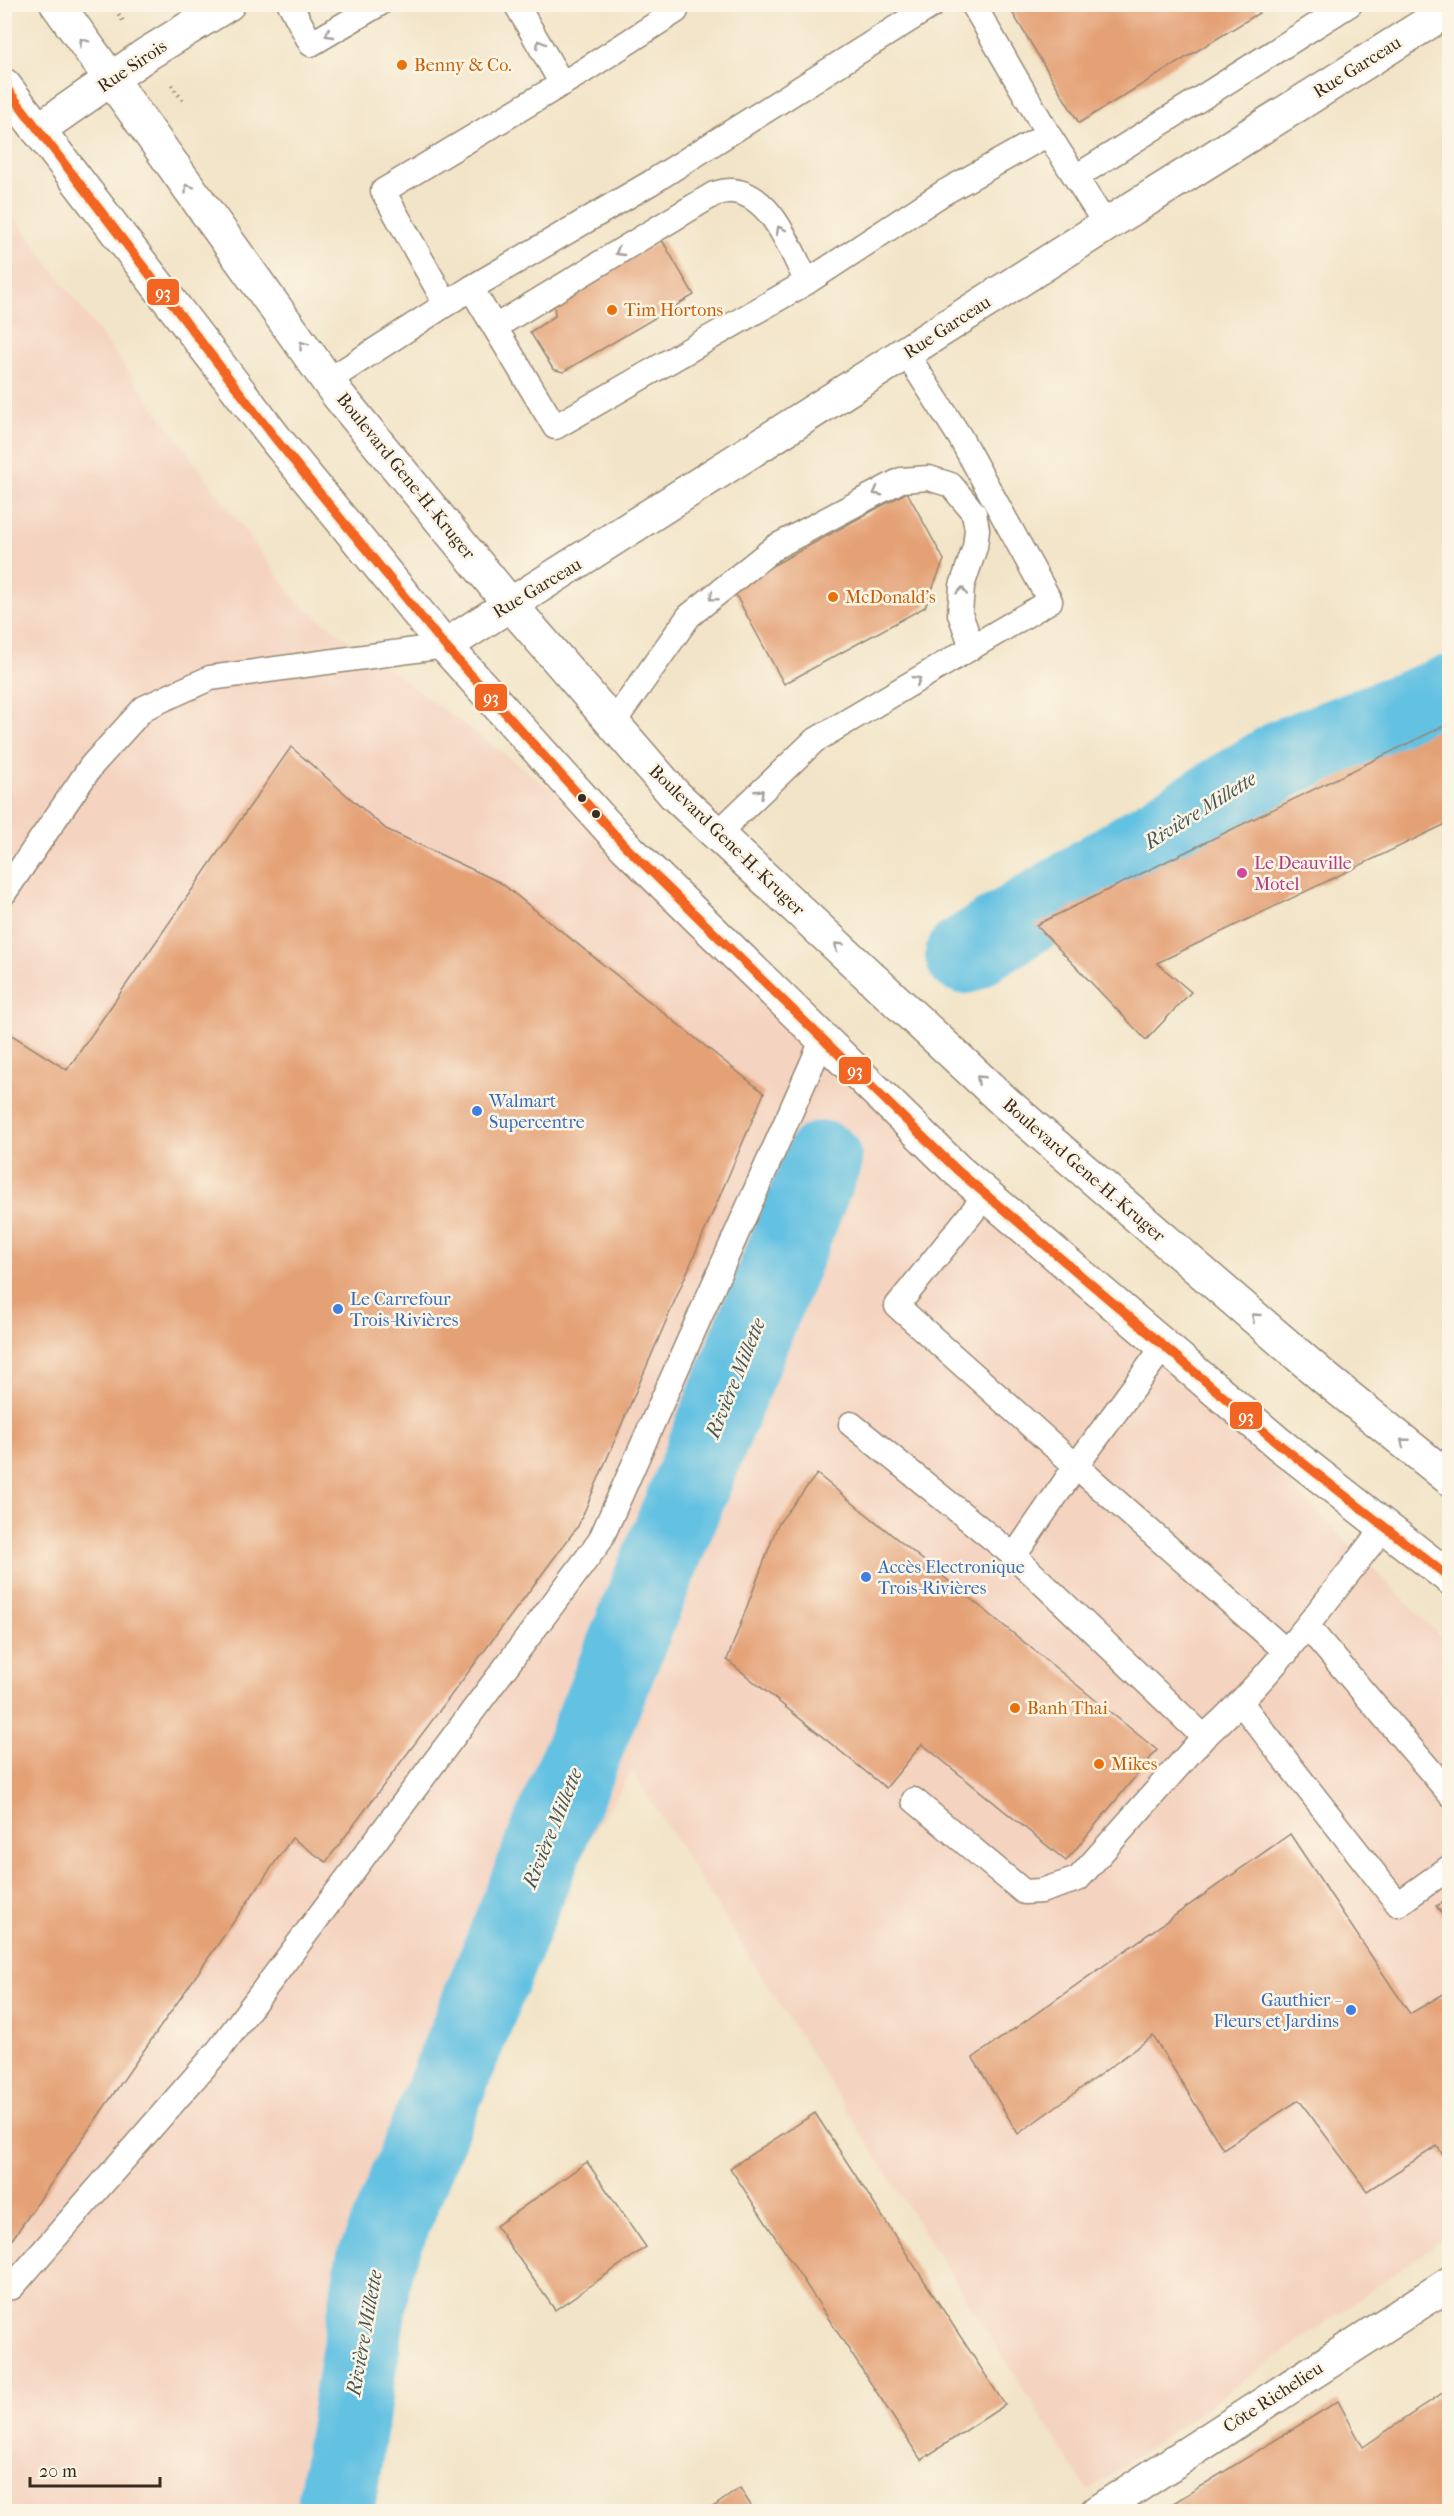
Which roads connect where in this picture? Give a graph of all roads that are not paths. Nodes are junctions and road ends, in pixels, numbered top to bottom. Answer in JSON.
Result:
{"nodes":[{"id":1,"x":57,"y":4,"type":"edge"},
{"id":2,"x":228,"y":4,"type":"edge"},
{"id":3,"x":290,"y":4,"type":"edge"},
{"id":4,"x":379,"y":4,"type":"edge"},
{"id":5,"x":516,"y":4,"type":"edge"},
{"id":6,"x":934,"y":4,"type":"edge"},
{"id":7,"x":973,"y":4,"type":"edge"},
{"id":8,"x":1350,"y":4,"type":"edge"},
{"id":9,"x":1444,"y":9,"type":"edge"},
{"id":10,"x":676,"y":11,"type":"dead end"},
{"id":11,"x":109,"y":80,"type":"junction"},
{"id":12,"x":562,"y":84,"type":"junction"},
{"id":13,"x":4,"y":85,"type":"edge"},
{"id":14,"x":38,"y":130,"type":"junction"},
{"id":15,"x":1048,"y":134,"type":"junction"},
{"id":16,"x":1076,"y":177,"type":"junction"},
{"id":17,"x":1106,"y":225,"type":"junction"},
{"id":18,"x":807,"y":282,"type":"junction"},
{"id":19,"x":471,"y":288,"type":"junction"},
{"id":20,"x":446,"y":304,"type":"junction"},
{"id":21,"x":495,"y":327,"type":"junction"},
{"id":22,"x":906,"y":353,"type":"junction"},
{"id":23,"x":329,"y":380,"type":"junction"},
{"id":24,"x":510,"y":604,"type":"junction"},
{"id":25,"x":445,"y":646,"type":"junction"},
{"id":26,"x":972,"y":647,"type":"junction"},
{"id":27,"x":613,"y":723,"type":"junction"},
{"id":28,"x":717,"y":834,"type":"junction"},
{"id":29,"x":4,"y":893,"type":"edge"},
{"id":30,"x":823,"y":1039,"type":"junction"},
{"id":31,"x":986,"y":1195,"type":"junction"},
{"id":32,"x":1164,"y":1346,"type":"junction"},
{"id":33,"x":851,"y":1424,"type":"dead end"},
{"id":34,"x":1076,"y":1466,"type":"junction"},
{"id":35,"x":1449,"y":1479,"type":"edge"},
{"id":36,"x":1384,"y":1527,"type":"junction"},
{"id":37,"x":1014,"y":1556,"type":"junction"},
{"id":38,"x":1449,"y":1578,"type":"edge"},
{"id":39,"x":1307,"y":1626,"type":"junction"},
{"id":40,"x":1287,"y":1652,"type":"junction"},
{"id":41,"x":1241,"y":1703,"type":"junction"},
{"id":42,"x":1204,"y":1737,"type":"junction"},
{"id":43,"x":1449,"y":1794,"type":"edge"},
{"id":44,"x":914,"y":1800,"type":"dead end"},
{"id":45,"x":1449,"y":1867,"type":"edge"},
{"id":46,"x":1449,"y":2283,"type":"edge"},
{"id":47,"x":4,"y":2288,"type":"edge"},
{"id":48,"x":1096,"y":2511,"type":"edge"}],
"edges":[{"from":11,"to":1,"type":"main road","name":"Boulevard Gene-H.-Kruger","one_way":true},
{"from":2,"to":11,"type":"main road","name":"Rue Sirois"},
{"from":4,"to":3,"type":"lane","one_way":true},
{"from":12,"to":5,"type":"lane","one_way":true},
{"from":6,"to":19,"type":"lane"},
{"from":7,"to":15,"type":"lane"},
{"from":8,"to":16,"type":"lane"},
{"from":9,"to":17,"type":"main road","name":"Rue Garceau"},
{"from":10,"to":12,"type":"lane"},
{"from":11,"to":14,"type":"main road","name":"Rue Sirois"},
{"from":23,"to":11,"type":"main road","name":"Boulevard Gene-H.-Kruger","one_way":true},
{"from":12,"to":20,"type":"lane"},
{"from":13,"to":14,"type":"main road"},
{"from":14,"to":25,"type":"main road"},
{"from":15,"to":16,"type":"lane"},
{"from":15,"to":18,"type":"lane"},
{"from":16,"to":17,"type":"lane"},
{"from":17,"to":22,"type":"main road","name":"Rue Garceau"},
{"from":18,"to":21,"type":"lane","one_way":true},
{"from":18,"to":21,"type":"lane"},
{"from":19,"to":20,"type":"lane"},
{"from":19,"to":21,"type":"lane"},
{"from":20,"to":23,"type":"lane"},
{"from":22,"to":24,"type":"main road","name":"Rue Garceau"},
{"from":22,"to":26,"type":"lane"},
{"from":23,"to":24,"type":"main road","name":"Boulevard Gene-H.-Kruger"},
{"from":24,"to":25,"type":"main road","name":"Rue Garceau"},
{"from":24,"to":27,"type":"main road","name":"Boulevard Gene-H.-Kruger"},
{"from":25,"to":29,"type":"lane"},
{"from":25,"to":30,"type":"main road"},
{"from":26,"to":27,"type":"lane","one_way":true},
{"from":28,"to":26,"type":"lane","one_way":true},
{"from":27,"to":28,"type":"main road","name":"Boulevard Gene-H.-Kruger"},
{"from":35,"to":28,"type":"main road","name":"Boulevard Gene-H.-Kruger","one_way":true},
{"from":30,"to":31,"type":"main road"},
{"from":30,"to":47,"type":"lane"},
{"from":31,"to":32,"type":"main road"},
{"from":31,"to":34,"type":"lane"},
{"from":32,"to":34,"type":"lane"},
{"from":32,"to":36,"type":"main road"},
{"from":33,"to":37,"type":"lane"},
{"from":34,"to":37,"type":"lane"},
{"from":34,"to":40,"type":"lane"},
{"from":36,"to":38,"type":"main road"},
{"from":36,"to":39,"type":"lane"},
{"from":37,"to":42,"type":"lane"},
{"from":39,"to":40,"type":"lane"},
{"from":39,"to":43,"type":"lane"},
{"from":40,"to":41,"type":"lane"},
{"from":41,"to":42,"type":"lane"},
{"from":41,"to":45,"type":"lane"},
{"from":42,"to":44,"type":"lane"},
{"from":46,"to":48,"type":"main road","name":"Côte Richelieu"}]}
